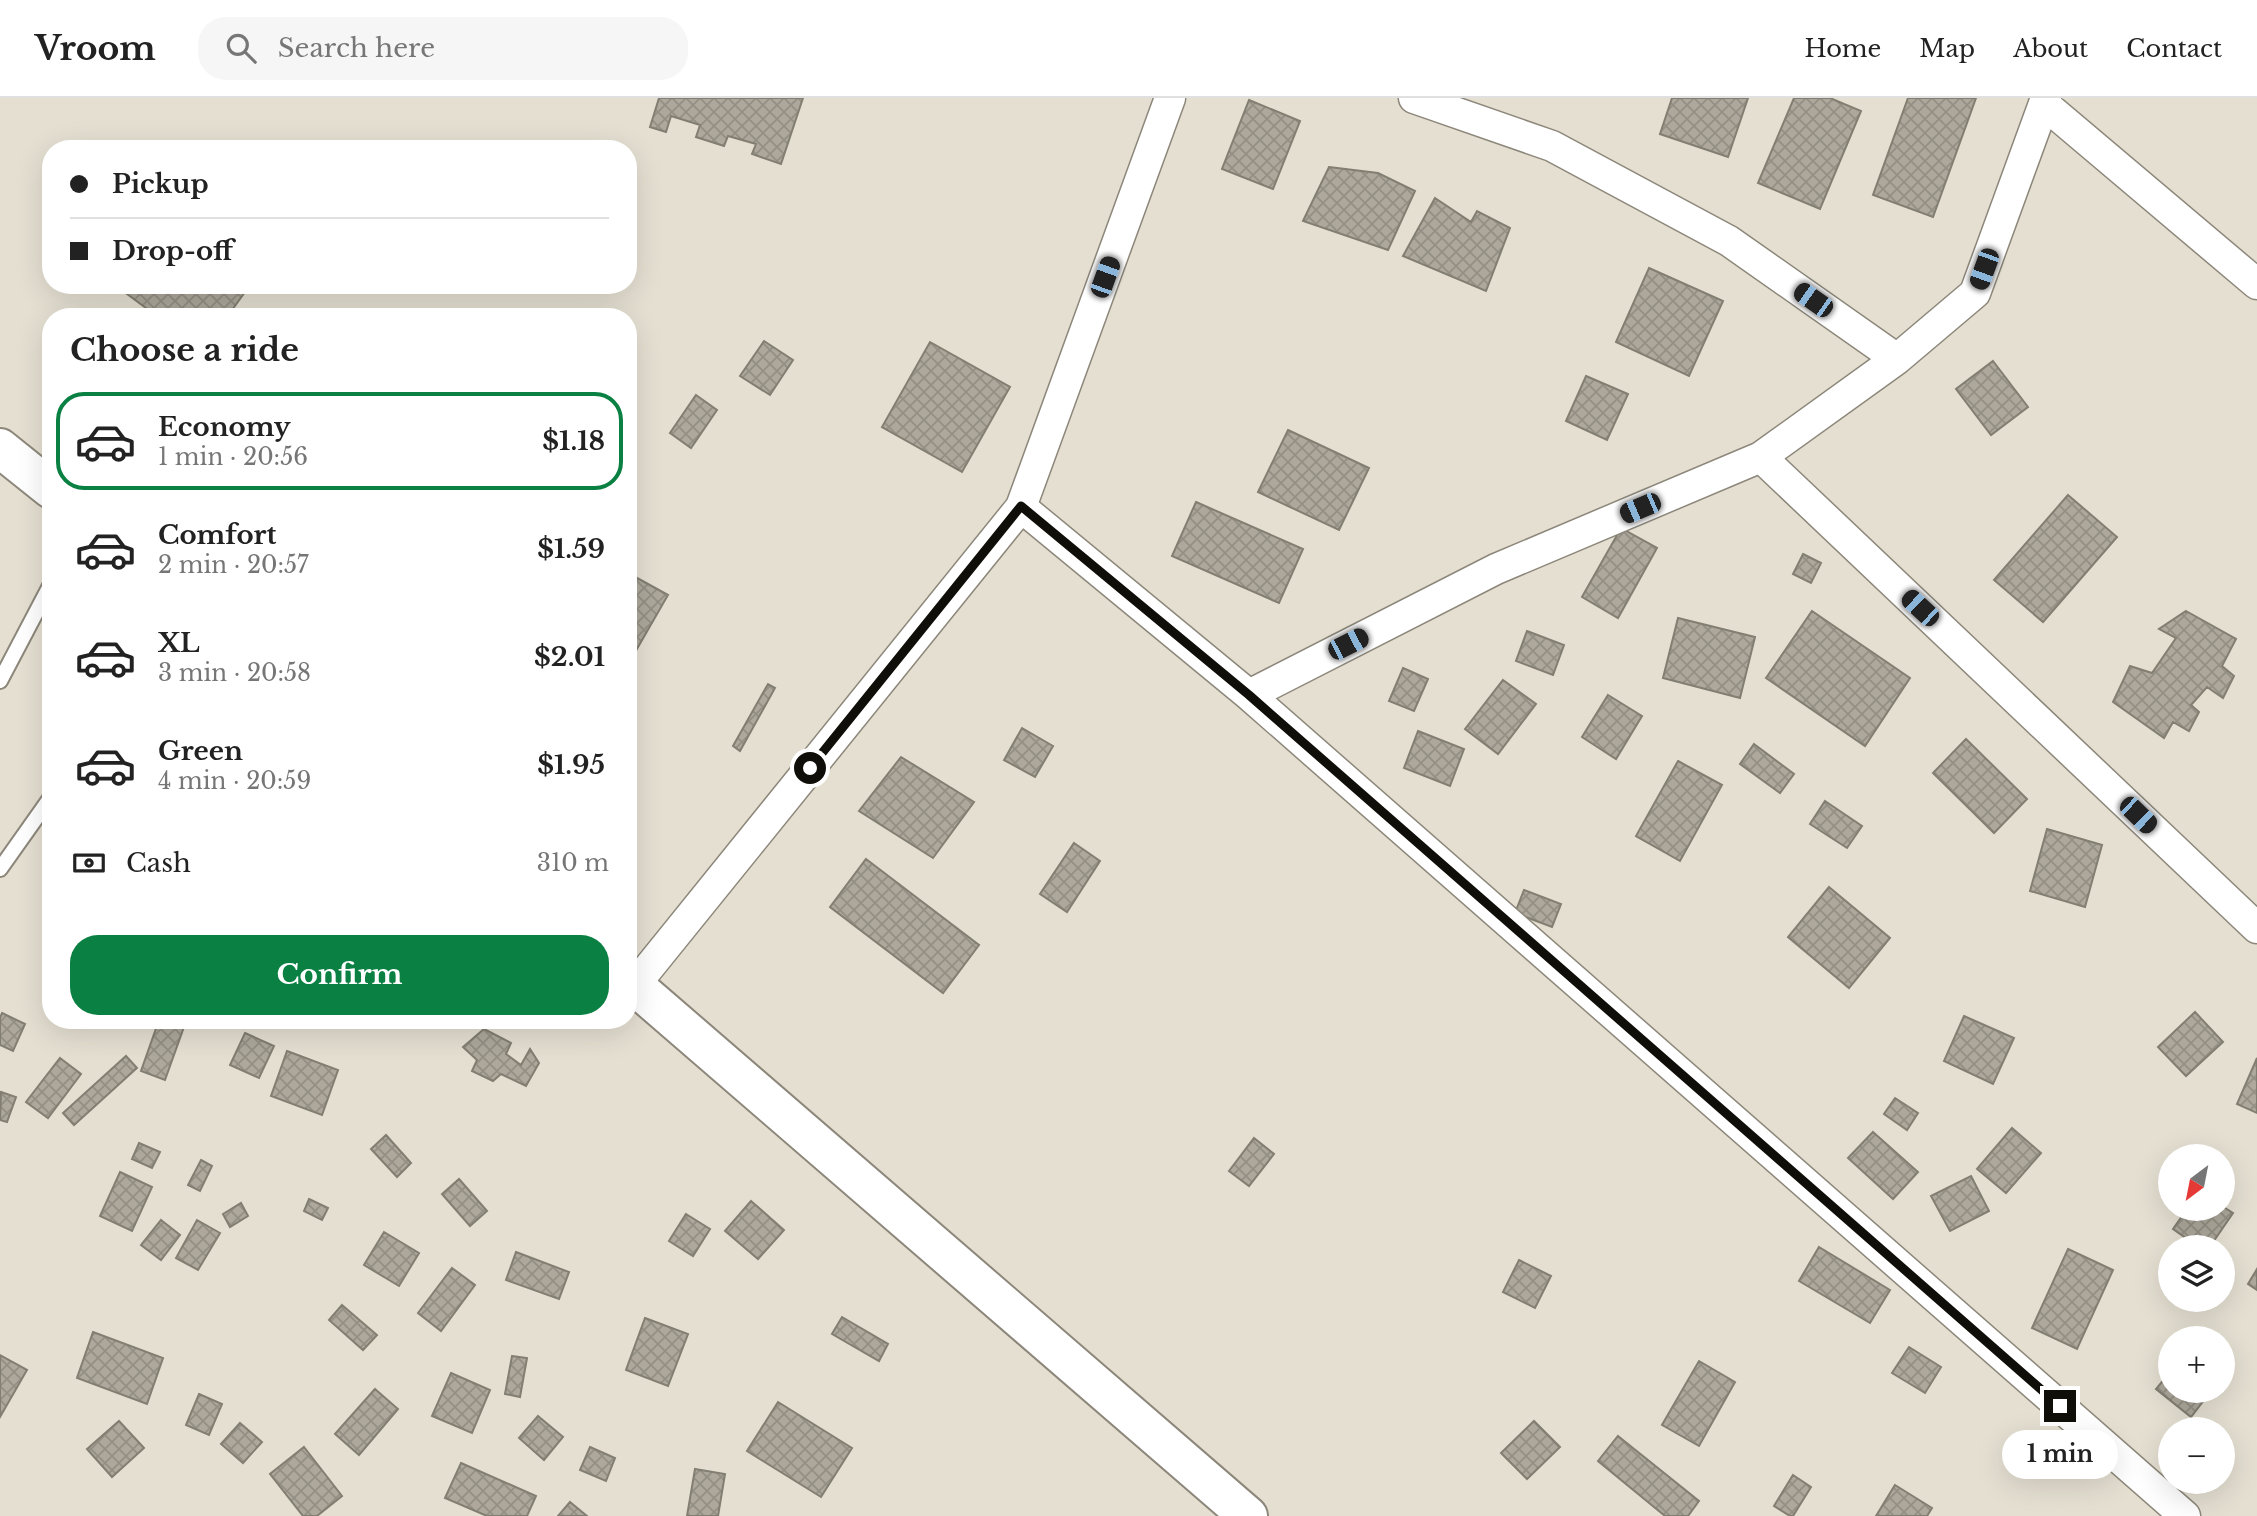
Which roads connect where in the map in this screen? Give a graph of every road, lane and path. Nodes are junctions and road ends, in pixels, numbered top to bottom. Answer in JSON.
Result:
{"nodes":[{"id":1,"x":1170,"y":98,"type":"edge"},
{"id":2,"x":1414,"y":98,"type":"edge"},
{"id":3,"x":2045,"y":101,"type":"edge"},
{"id":4,"x":2257,"y":284,"type":"edge"},
{"id":5,"x":1897,"y":359,"type":"junction"},
{"id":6,"x":0,"y":448,"type":"edge"},
{"id":7,"x":1761,"y":457,"type":"junction"},
{"id":8,"x":42,"y":482,"type":"edge"},
{"id":9,"x":1021,"y":506,"type":"junction"},
{"id":10,"x":42,"y":601,"type":"edge"},
{"id":11,"x":0,"y":681,"type":"edge"},
{"id":12,"x":1249,"y":695,"type":"junction"},
{"id":13,"x":42,"y":810,"type":"edge"},
{"id":14,"x":0,"y":869,"type":"edge"},
{"id":15,"x":2257,"y":928,"type":"edge"},
{"id":16,"x":637,"y":976,"type":"edge"},
{"id":17,"x":637,"y":988,"type":"edge"},
{"id":18,"x":1248,"y":1516,"type":"edge"},
{"id":19,"x":2185,"y":1516,"type":"edge"}],
"edges":[{"from":1,"to":9,"type":"street"},
{"from":2,"to":5,"type":"street"},
{"from":3,"to":4,"type":"street"},
{"from":3,"to":5,"type":"street"},
{"from":5,"to":7,"type":"street"},
{"from":6,"to":8,"type":"main road"},
{"from":7,"to":12,"type":"street"},
{"from":7,"to":15,"type":"street"},
{"from":9,"to":12,"type":"street"},
{"from":9,"to":16,"type":"street"},
{"from":10,"to":11,"type":"lane"},
{"from":12,"to":19,"type":"street"},
{"from":13,"to":14,"type":"lane"},
{"from":17,"to":18,"type":"main road"}]}
